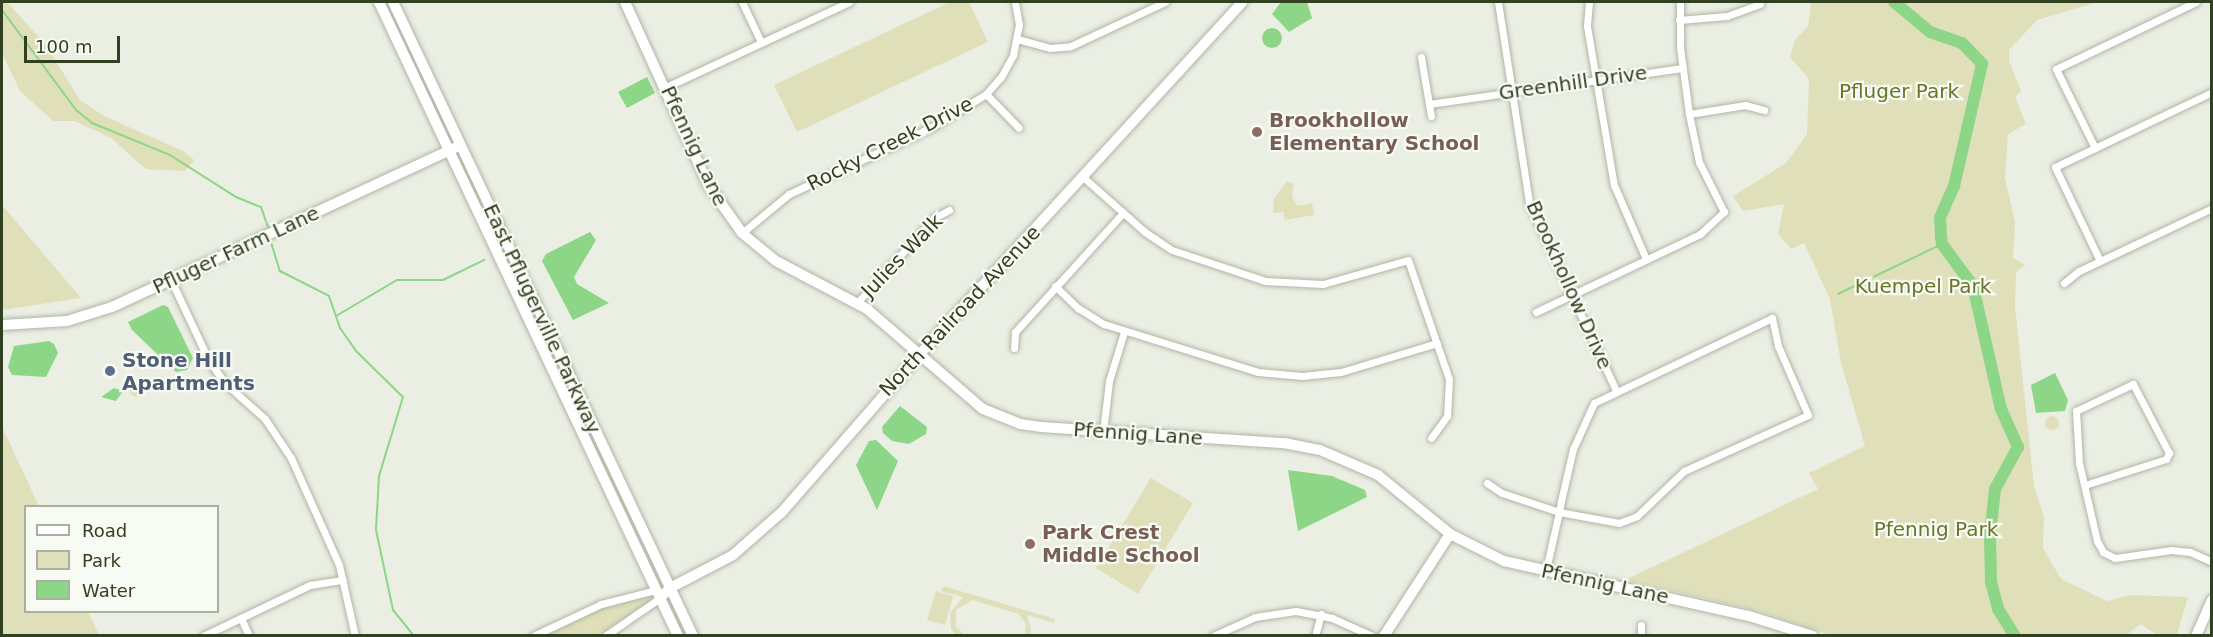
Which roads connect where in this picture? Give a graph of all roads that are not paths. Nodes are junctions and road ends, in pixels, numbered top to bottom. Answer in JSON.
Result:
{"nodes":[{"id":1,"x":379,"y":2,"type":"edge"},
{"id":2,"x":393,"y":2,"type":"edge"},
{"id":3,"x":626,"y":2,"type":"edge"},
{"id":4,"x":742,"y":2,"type":"edge"},
{"id":5,"x":849,"y":2,"type":"edge"},
{"id":6,"x":1015,"y":2,"type":"edge"},
{"id":7,"x":1165,"y":2,"type":"edge"},
{"id":8,"x":1242,"y":2,"type":"edge"},
{"id":9,"x":1498,"y":2,"type":"edge"},
{"id":10,"x":1589,"y":2,"type":"edge"},
{"id":11,"x":1680,"y":2,"type":"edge"},
{"id":12,"x":2196,"y":2,"type":"edge"},
{"id":13,"x":1760,"y":4,"type":"dead end"},
{"id":14,"x":834,"y":5,"type":"edge"},
{"id":15,"x":1679,"y":20,"type":"junction"},
{"id":16,"x":1017,"y":39,"type":"junction"},
{"id":17,"x":761,"y":42,"type":"junction"},
{"id":18,"x":1421,"y":57,"type":"dead end"},
{"id":19,"x":1682,"y":68,"type":"junction"},
{"id":20,"x":1596,"y":80,"type":"junction"},
{"id":21,"x":666,"y":87,"type":"junction"},
{"id":22,"x":1512,"y":92,"type":"junction"},
{"id":23,"x":2211,"y":92,"type":"edge"},
{"id":24,"x":986,"y":94,"type":"junction"},
{"id":25,"x":1429,"y":105,"type":"junction"},
{"id":26,"x":1764,"y":110,"type":"dead end"},
{"id":27,"x":1689,"y":114,"type":"junction"},
{"id":28,"x":1431,"y":116,"type":"dead end"},
{"id":29,"x":1019,"y":128,"type":"dead end"},
{"id":30,"x":461,"y":146,"type":"junction"},
{"id":31,"x":2095,"y":148,"type":"junction"},
{"id":32,"x":450,"y":151,"type":"junction"},
{"id":33,"x":1083,"y":177,"type":"junction"},
{"id":34,"x":2211,"y":208,"type":"edge"},
{"id":35,"x":949,"y":210,"type":"dead end"},
{"id":36,"x":1123,"y":213,"type":"junction"},
{"id":37,"x":742,"y":233,"type":"junction"},
{"id":38,"x":1646,"y":259,"type":"junction"},
{"id":39,"x":2100,"y":261,"type":"junction"},
{"id":40,"x":171,"y":280,"type":"junction"},
{"id":41,"x":2064,"y":283,"type":"dead end"},
{"id":42,"x":1055,"y":286,"type":"junction"},
{"id":43,"x":1571,"y":295,"type":"junction"},
{"id":44,"x":856,"y":303,"type":"junction"},
{"id":45,"x":1536,"y":312,"type":"dead end"},
{"id":46,"x":2,"y":325,"type":"edge"},
{"id":47,"x":1124,"y":332,"type":"junction"},
{"id":48,"x":1437,"y":343,"type":"junction"},
{"id":49,"x":1014,"y":348,"type":"dead end"},
{"id":50,"x":920,"y":354,"type":"junction"},
{"id":51,"x":564,"y":364,"type":"junction"},
{"id":52,"x":553,"y":370,"type":"junction"},
{"id":53,"x":1616,"y":390,"type":"junction"},
{"id":54,"x":1103,"y":432,"type":"junction"},
{"id":55,"x":1431,"y":438,"type":"dead end"},
{"id":56,"x":1486,"y":483,"type":"dead end"},
{"id":57,"x":2085,"y":485,"type":"junction"},
{"id":58,"x":1558,"y":512,"type":"junction"},
{"id":59,"x":1450,"y":534,"type":"junction"},
{"id":60,"x":2211,"y":562,"type":"edge"},
{"id":61,"x":1545,"y":572,"type":"junction"},
{"id":62,"x":344,"y":580,"type":"junction"},
{"id":63,"x":670,"y":588,"type":"junction"},
{"id":64,"x":658,"y":594,"type":"junction"},
{"id":65,"x":2211,"y":600,"type":"edge"},
{"id":66,"x":1321,"y":614,"type":"junction"},
{"id":67,"x":241,"y":618,"type":"junction"},
{"id":68,"x":1641,"y":625,"type":"dead end"},
{"id":69,"x":203,"y":636,"type":"edge"},
{"id":70,"x":249,"y":636,"type":"edge"},
{"id":71,"x":354,"y":636,"type":"edge"},
{"id":72,"x":533,"y":636,"type":"edge"},
{"id":73,"x":605,"y":636,"type":"edge"},
{"id":74,"x":678,"y":636,"type":"edge"},
{"id":75,"x":693,"y":636,"type":"edge"},
{"id":76,"x":1213,"y":636,"type":"edge"},
{"id":77,"x":1315,"y":636,"type":"edge"},
{"id":78,"x":1372,"y":636,"type":"edge"},
{"id":79,"x":1384,"y":636,"type":"edge"},
{"id":80,"x":1641,"y":636,"type":"edge"},
{"id":81,"x":1813,"y":636,"type":"edge"},
{"id":82,"x":2196,"y":636,"type":"edge"}],
"edges":[{"from":1,"to":32,"type":"street","name":"East Pflugerville Parkway"},
{"from":2,"to":30,"type":"street","name":"East Pflugerville Parkway"},
{"from":3,"to":21,"type":"street","name":"Pfennig Lane"},
{"from":4,"to":17,"type":"street"},
{"from":5,"to":14,"type":"street"},
{"from":6,"to":16,"type":"street","name":"Rocky Creek Drive"},
{"from":7,"to":16,"type":"street"},
{"from":8,"to":33,"type":"street","name":"North Railroad Avenue"},
{"from":9,"to":22,"type":"street","name":"Brookhollow Drive"},
{"from":10,"to":20,"type":"street"},
{"from":11,"to":15,"type":"street"},
{"from":12,"to":31,"type":"street"},
{"from":13,"to":15,"type":"street"},
{"from":14,"to":17,"type":"street"},
{"from":15,"to":19,"type":"street"},
{"from":16,"to":24,"type":"street","name":"Rocky Creek Drive"},
{"from":17,"to":21,"type":"street"},
{"from":18,"to":25,"type":"street"},
{"from":19,"to":20,"type":"street","name":"Greenhill Drive"},
{"from":19,"to":27,"type":"street"},
{"from":20,"to":22,"type":"street","name":"Greenhill Drive"},
{"from":20,"to":38,"type":"street"},
{"from":21,"to":37,"type":"street","name":"Pfennig Lane"},
{"from":22,"to":25,"type":"street","name":"Greenhill Drive"},
{"from":22,"to":43,"type":"street","name":"Brookhollow Drive"},
{"from":23,"to":31,"type":"street"},
{"from":24,"to":29,"type":"street"},
{"from":24,"to":37,"type":"street","name":"Rocky Creek Drive"},
{"from":25,"to":28,"type":"street"},
{"from":26,"to":27,"type":"street"},
{"from":27,"to":38,"type":"street"},
{"from":30,"to":32,"type":"street","name":"Pfluger Farm Lane"},
{"from":30,"to":51,"type":"street","name":"East Pflugerville Parkway"},
{"from":31,"to":39,"type":"street"},
{"from":32,"to":40,"type":"street","name":"Pfluger Farm Lane"},
{"from":32,"to":52,"type":"street","name":"East Pflugerville Parkway"},
{"from":33,"to":36,"type":"street"},
{"from":33,"to":50,"type":"street","name":"North Railroad Avenue"},
{"from":34,"to":39,"type":"street"},
{"from":35,"to":44,"type":"street","name":"Julies Walk"},
{"from":36,"to":42,"type":"street"},
{"from":36,"to":48,"type":"street"},
{"from":37,"to":44,"type":"street","name":"Pfennig Lane"},
{"from":38,"to":43,"type":"street"},
{"from":39,"to":41,"type":"street"},
{"from":40,"to":46,"type":"street","name":"Pfluger Farm Lane"},
{"from":40,"to":62,"type":"street"},
{"from":42,"to":47,"type":"street"},
{"from":42,"to":49,"type":"street"},
{"from":43,"to":45,"type":"street"},
{"from":43,"to":53,"type":"street","name":"Brookhollow Drive"},
{"from":44,"to":50,"type":"street","name":"Pfennig Lane"},
{"from":47,"to":48,"type":"street"},
{"from":47,"to":54,"type":"street"},
{"from":48,"to":55,"type":"street"},
{"from":50,"to":54,"type":"street","name":"Pfennig Lane"},
{"from":50,"to":63,"type":"street","name":"North Railroad Avenue"},
{"from":51,"to":52,"type":"street"},
{"from":51,"to":63,"type":"street","name":"East Pflugerville Parkway"},
{"from":52,"to":64,"type":"street","name":"East Pflugerville Parkway"},
{"from":53,"to":58,"type":"street"},
{"from":53,"to":58,"type":"street"},
{"from":54,"to":59,"type":"street","name":"Pfennig Lane"},
{"from":56,"to":58,"type":"street"},
{"from":57,"to":57,"type":"street"},
{"from":57,"to":60,"type":"street"},
{"from":58,"to":61,"type":"street"},
{"from":59,"to":61,"type":"street","name":"Pfennig Lane"},
{"from":59,"to":79,"type":"street"},
{"from":61,"to":81,"type":"street","name":"Pfennig Lane"},
{"from":62,"to":67,"type":"street"},
{"from":62,"to":71,"type":"street"},
{"from":63,"to":64,"type":"street","name":"North Railroad Avenue"},
{"from":63,"to":75,"type":"street","name":"East Pflugerville Parkway"},
{"from":64,"to":72,"type":"street"},
{"from":64,"to":73,"type":"street"},
{"from":64,"to":74,"type":"street","name":"East Pflugerville Parkway"},
{"from":65,"to":82,"type":"street"},
{"from":66,"to":76,"type":"street"},
{"from":66,"to":77,"type":"street"},
{"from":66,"to":78,"type":"street"},
{"from":67,"to":69,"type":"street"},
{"from":67,"to":70,"type":"street"},
{"from":68,"to":80,"type":"street"}]}
